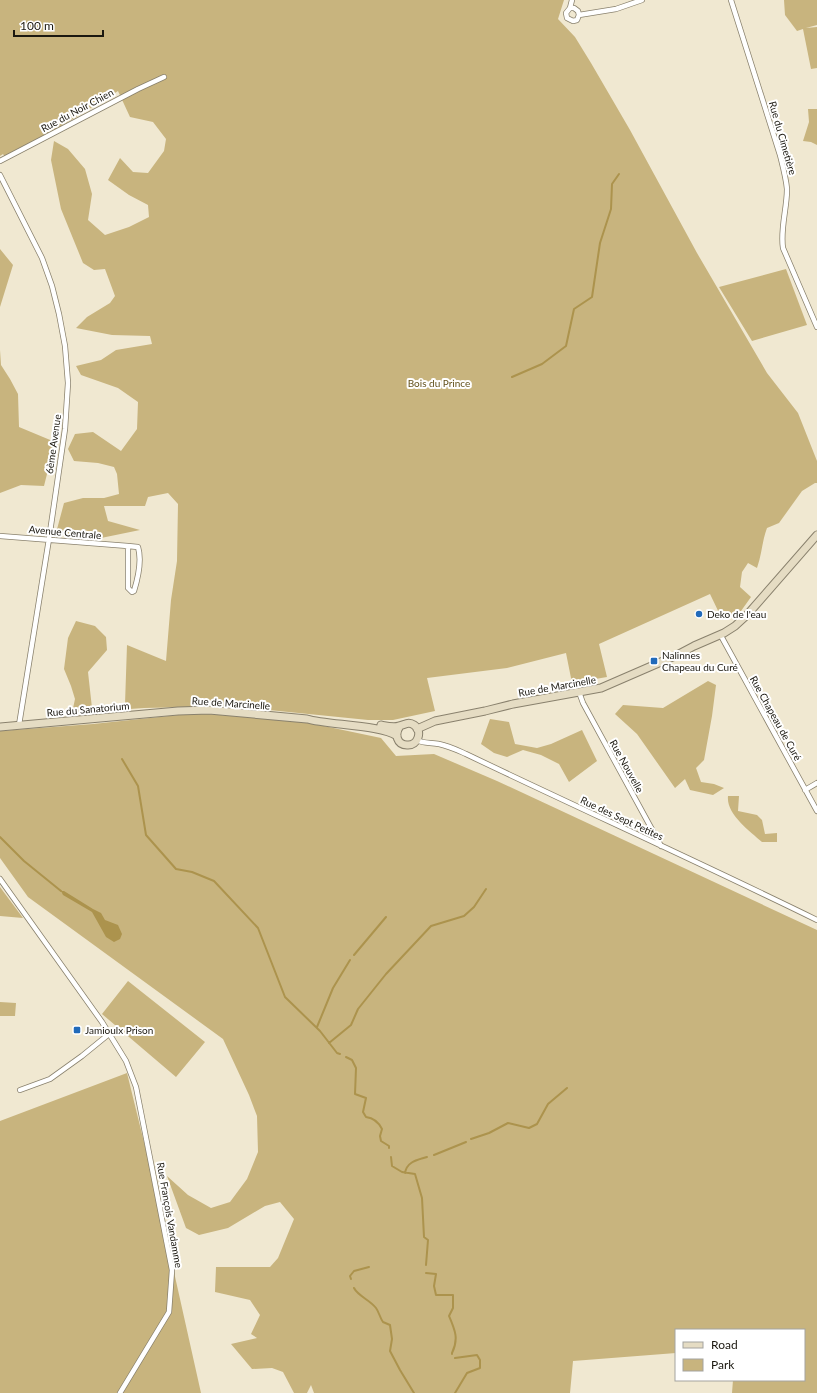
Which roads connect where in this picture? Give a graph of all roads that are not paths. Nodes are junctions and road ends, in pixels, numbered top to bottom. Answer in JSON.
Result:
{"nodes":[{"id":1,"x":572,"y":0,"type":"edge"},
{"id":2,"x":642,"y":0,"type":"edge"},
{"id":3,"x":731,"y":0,"type":"edge"},
{"id":4,"x":569,"y":9,"type":"junction"},
{"id":5,"x":579,"y":15,"type":"junction"},
{"id":6,"x":164,"y":77,"type":"dead end"},
{"id":7,"x":0,"y":161,"type":"edge"},
{"id":8,"x":0,"y":175,"type":"edge"},
{"id":9,"x":817,"y":327,"type":"edge"},
{"id":10,"x":817,"y":535,"type":"edge"},
{"id":11,"x":0,"y":536,"type":"edge"},
{"id":12,"x":49,"y":539,"type":"junction"},
{"id":13,"x":128,"y":546,"type":"junction"},
{"id":14,"x":720,"y":634,"type":"junction"},
{"id":15,"x":580,"y":692,"type":"junction"},
{"id":16,"x":178,"y":711,"type":"joint"},
{"id":17,"x":307,"y":719,"type":"junction"},
{"id":18,"x":19,"y":726,"type":"junction"},
{"id":19,"x":400,"y":726,"type":"junction"},
{"id":20,"x":0,"y":727,"type":"edge"},
{"id":21,"x":418,"y":729,"type":"junction"},
{"id":22,"x":397,"y":736,"type":"junction"},
{"id":23,"x":417,"y":740,"type":"junction"},
{"id":24,"x":817,"y":783,"type":"edge"},
{"id":25,"x":805,"y":790,"type":"junction"},
{"id":26,"x":817,"y":811,"type":"edge"},
{"id":27,"x":661,"y":847,"type":"junction"},
{"id":28,"x":0,"y":879,"type":"edge"},
{"id":29,"x":817,"y":920,"type":"edge"},
{"id":30,"x":109,"y":1034,"type":"junction"},
{"id":31,"x":20,"y":1090,"type":"dead end"},
{"id":32,"x":120,"y":1393,"type":"edge"}],
"edges":[{"from":1,"to":4,"type":"street"},
{"from":2,"to":5,"type":"street"},
{"from":3,"to":9,"type":"street","name":"Rue du Cimetière"},
{"from":4,"to":5,"type":"street"},
{"from":4,"to":5,"type":"street"},
{"from":6,"to":7,"type":"street","name":"Rue du Noir Chien"},
{"from":8,"to":12,"type":"street","name":"6ème Avenue"},
{"from":10,"to":14,"type":"street","name":"Rue de Marcinelle"},
{"from":11,"to":12,"type":"street","name":"Avenue Centrale"},
{"from":12,"to":13,"type":"street","name":"Avenue Centrale"},
{"from":12,"to":18,"type":"street","name":"6ème Avenue"},
{"from":13,"to":13,"type":"street"},
{"from":14,"to":15,"type":"street","name":"Rue de Marcinelle"},
{"from":14,"to":25,"type":"street","name":"Rue Chapeau de Curé"},
{"from":15,"to":21,"type":"street","name":"Rue de Marcinelle"},
{"from":15,"to":27,"type":"street","name":"Rue Nouvelle"},
{"from":16,"to":17,"type":"street","name":"Rue de Marcinelle"},
{"from":16,"to":18,"type":"street","name":"Rue du Sanatorium"},
{"from":17,"to":19,"type":"street","name":"Rue de Marcinelle"},
{"from":17,"to":22,"type":"street","name":"Rue de Marcinelle"},
{"from":18,"to":20,"type":"street","name":"Rue du Sanatorium"},
{"from":19,"to":21,"type":"street","name":"Rue de Marcinelle"},
{"from":19,"to":22,"type":"street"},
{"from":21,"to":23,"type":"street"},
{"from":22,"to":23,"type":"street","name":"Rue de Marcinelle"},
{"from":23,"to":27,"type":"street","name":"Rue des Sept Petites"},
{"from":24,"to":25,"type":"street"},
{"from":25,"to":26,"type":"street","name":"Rue Chapeau de Curé"},
{"from":27,"to":29,"type":"street","name":"Rue des Sept Petites"},
{"from":28,"to":30,"type":"street","name":"Rue François Vandamme"},
{"from":30,"to":31,"type":"street"},
{"from":30,"to":32,"type":"street","name":"Rue François Vandamme"}]}
